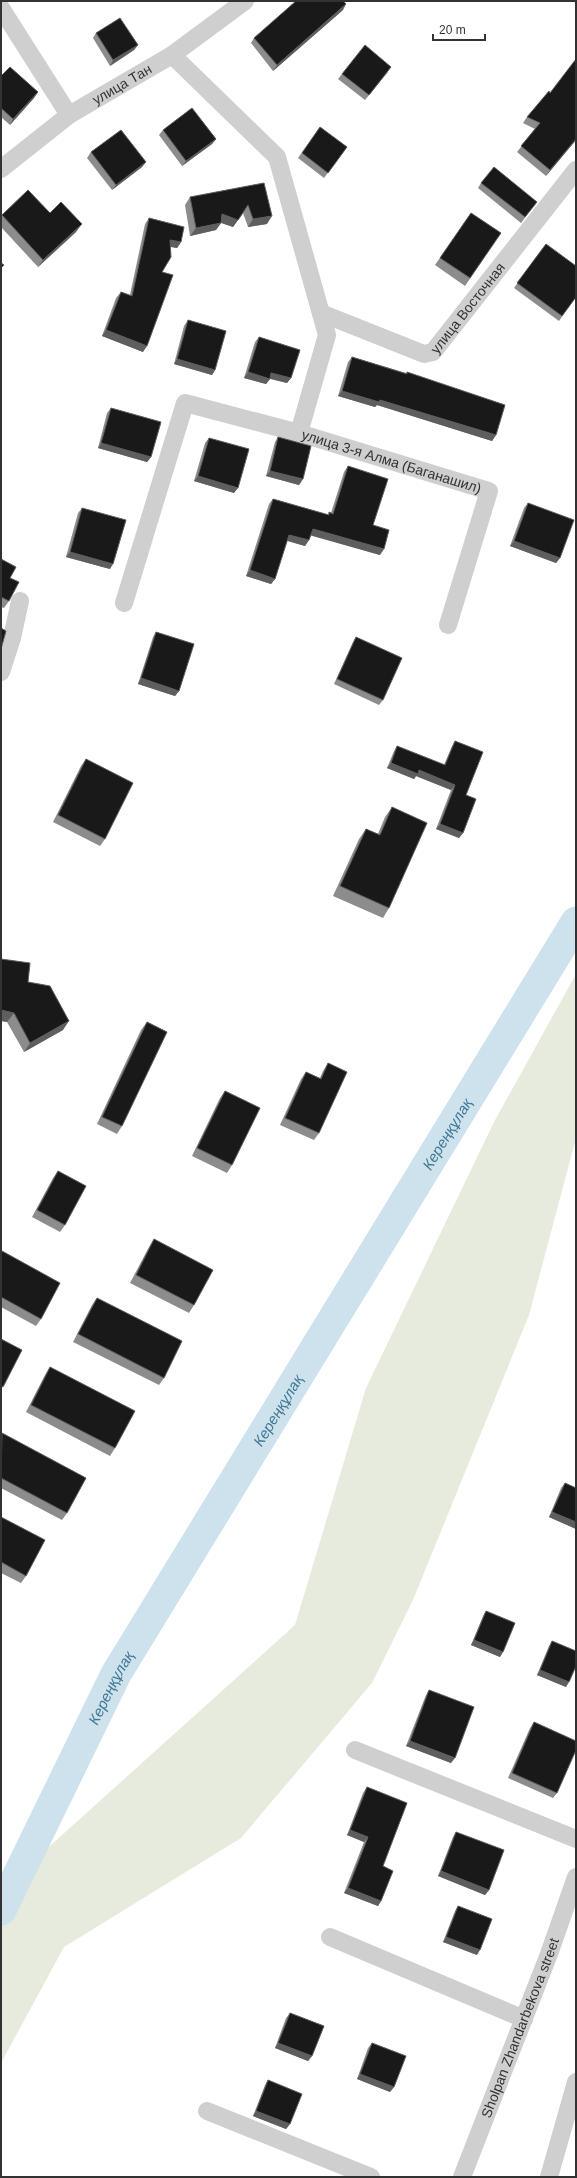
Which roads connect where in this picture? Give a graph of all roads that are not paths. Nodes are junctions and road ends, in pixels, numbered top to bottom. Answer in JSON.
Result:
{"nodes":[{"id":1,"x":245,"y":1,"type":"edge"},
{"id":2,"x":1,"y":8,"type":"edge"},
{"id":3,"x":172,"y":55,"type":"junction"},
{"id":4,"x":68,"y":115,"type":"junction"},
{"id":5,"x":1,"y":169,"type":"edge"},
{"id":6,"x":576,"y":170,"type":"edge"},
{"id":7,"x":321,"y":313,"type":"junction"},
{"id":8,"x":299,"y":433,"type":"junction"},
{"id":9,"x":20,"y":601,"type":"dead end"},
{"id":10,"x":124,"y":603,"type":"dead end"},
{"id":11,"x":448,"y":626,"type":"dead end"},
{"id":12,"x":1,"y":672,"type":"edge"},
{"id":13,"x":355,"y":1750,"type":"dead end"},
{"id":14,"x":576,"y":1839,"type":"edge"},
{"id":15,"x":576,"y":1877,"type":"edge"},
{"id":16,"x":330,"y":1937,"type":"dead end"},
{"id":17,"x":524,"y":2019,"type":"junction"},
{"id":18,"x":576,"y":2082,"type":"edge"},
{"id":19,"x":207,"y":2111,"type":"dead end"},
{"id":20,"x":550,"y":2176,"type":"edge"},
{"id":21,"x":371,"y":2177,"type":"edge"},
{"id":22,"x":462,"y":2177,"type":"edge"}],
"edges":[{"from":1,"to":3,"type":"street","name":"улица Тан"},
{"from":2,"to":4,"type":"street"},
{"from":3,"to":4,"type":"street","name":"улица Тан"},
{"from":3,"to":7,"type":"street","name":"улица 3-я Алма (Баганашил)"},
{"from":4,"to":5,"type":"street","name":"улица Тан"},
{"from":6,"to":7,"type":"street","name":"улица Восточная"},
{"from":7,"to":8,"type":"street","name":"улица 3-я Алма (Баганашил)"},
{"from":8,"to":10,"type":"street"},
{"from":8,"to":11,"type":"street","name":"улица 3-я Алма (Баганашил)"},
{"from":9,"to":12,"type":"street"},
{"from":13,"to":14,"type":"street"},
{"from":15,"to":17,"type":"street","name":"Sholpan Zhandarbekova street"},
{"from":16,"to":17,"type":"street"},
{"from":17,"to":22,"type":"street","name":"Sholpan Zhandarbekova street"},
{"from":18,"to":20,"type":"street"},
{"from":19,"to":21,"type":"street"}]}
